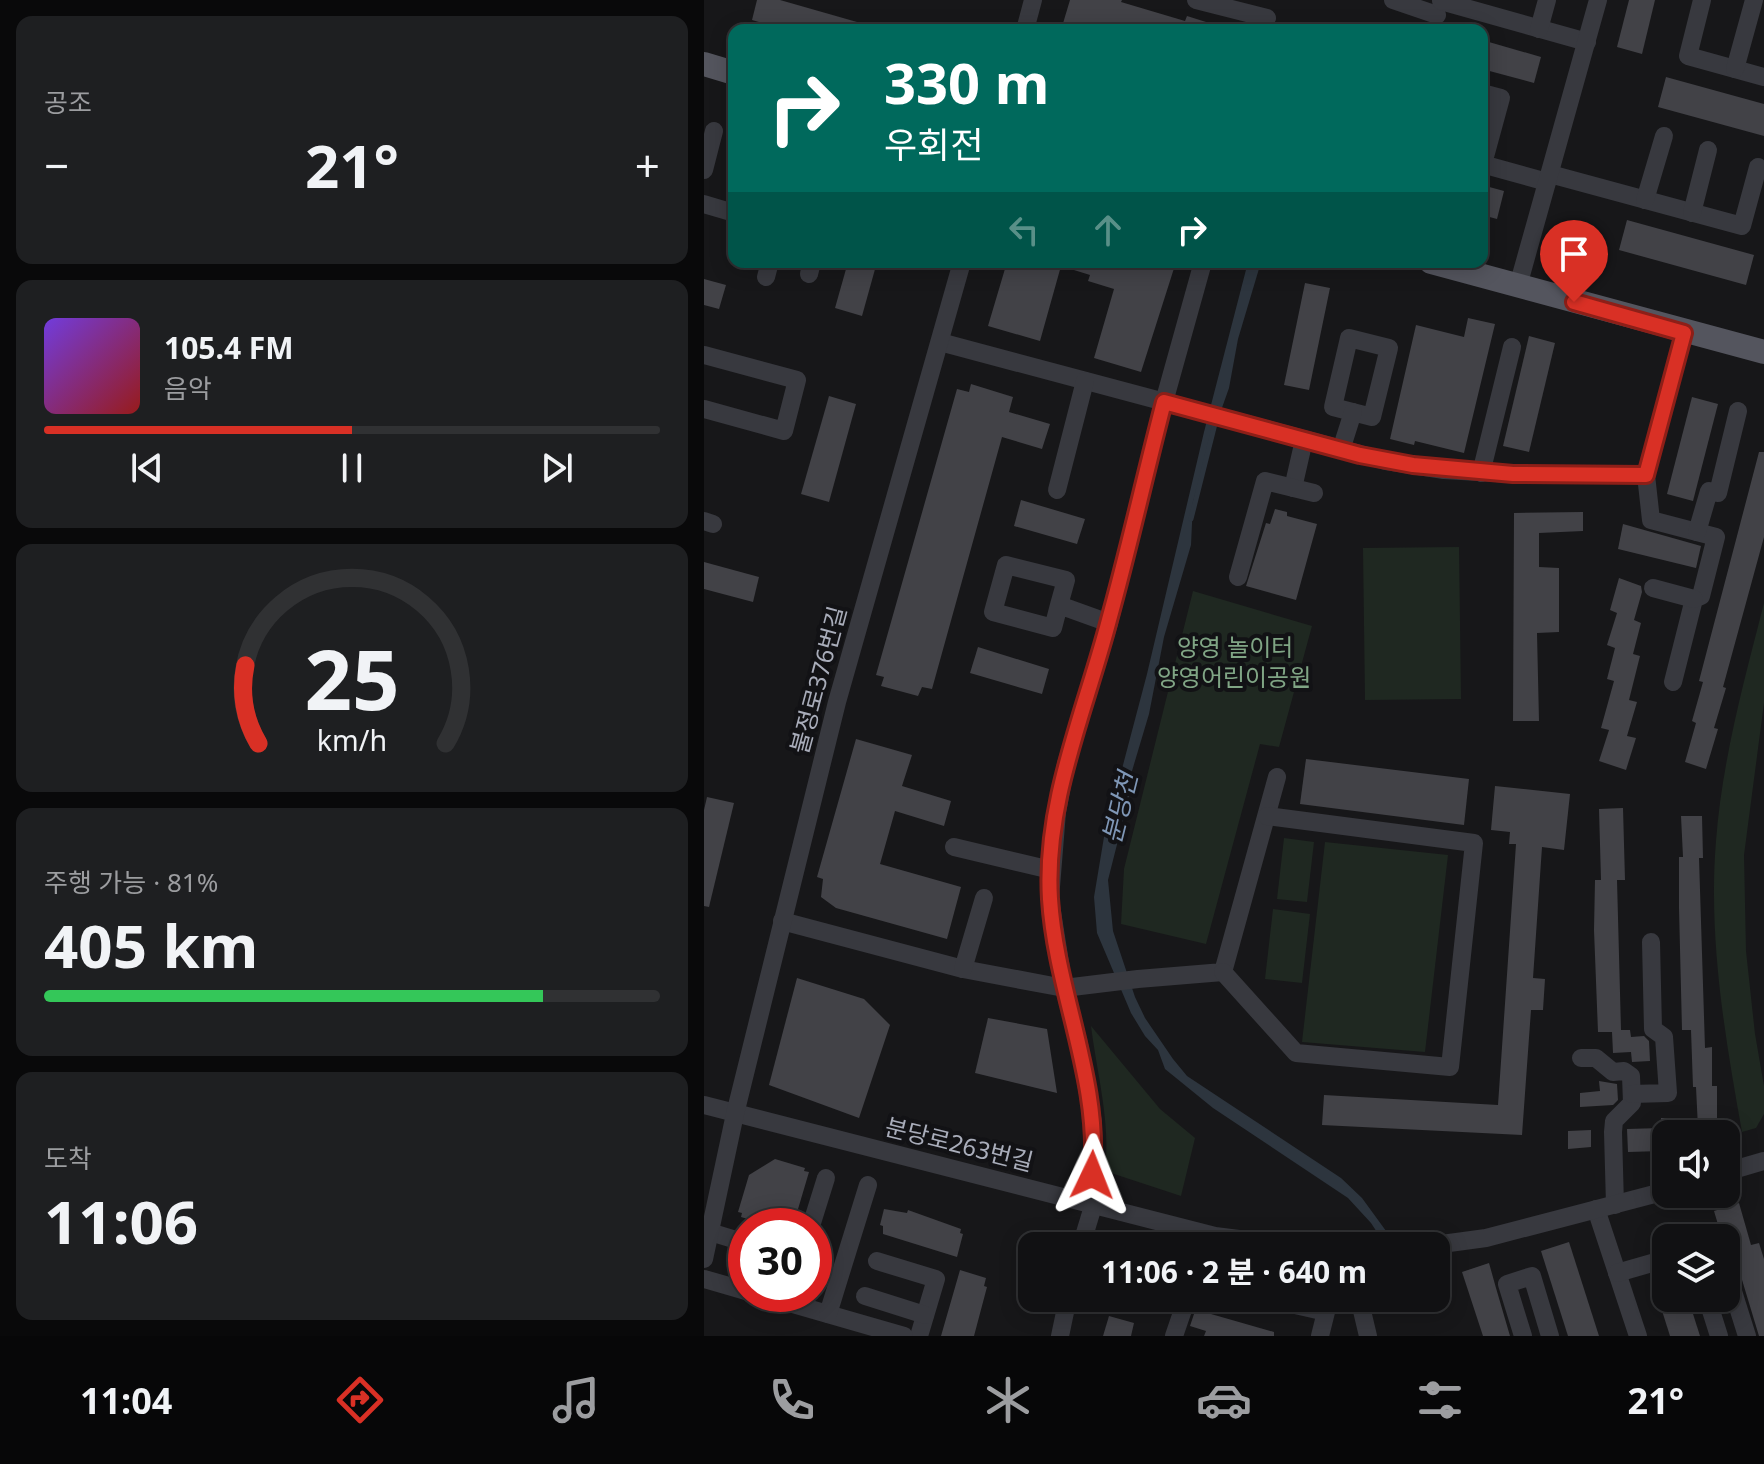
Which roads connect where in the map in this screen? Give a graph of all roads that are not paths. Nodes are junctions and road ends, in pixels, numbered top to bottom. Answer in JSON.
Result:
{"nodes":[{"id":1,"x":1033,"y":0,"type":"edge"},
{"id":2,"x":1196,"y":0,"type":"edge"},
{"id":3,"x":1393,"y":0,"type":"edge"},
{"id":4,"x":1547,"y":0,"type":"edge"},
{"id":5,"x":1598,"y":0,"type":"edge"},
{"id":6,"x":1702,"y":0,"type":"edge"},
{"id":7,"x":1754,"y":0,"type":"edge"},
{"id":8,"x":1438,"y":12,"type":"edge"},
{"id":9,"x":1268,"y":16,"type":"edge"},
{"id":10,"x":1027,"y":24,"type":"edge"},
{"id":11,"x":1539,"y":29,"type":"junction"},
{"id":12,"x":1587,"y":42,"type":"junction"},
{"id":13,"x":704,"y":64,"type":"edge"},
{"id":14,"x":1735,"y":69,"type":"junction"},
{"id":15,"x":728,"y":71,"type":"edge"},
{"id":16,"x":1764,"y":77,"type":"edge"},
{"id":17,"x":1488,"y":95,"type":"edge"},
{"id":18,"x":714,"y":131,"type":"dead end"},
{"id":19,"x":1664,"y":136,"type":"dead end"},
{"id":20,"x":1488,"y":143,"type":"edge"},
{"id":21,"x":1708,"y":150,"type":"dead end"},
{"id":22,"x":1488,"y":165,"type":"edge"},
{"id":23,"x":1758,"y":167,"type":"dead end"},
{"id":24,"x":704,"y":170,"type":"edge"},
{"id":25,"x":1548,"y":178,"type":"junction"},
{"id":26,"x":1645,"y":200,"type":"junction"},
{"id":27,"x":704,"y":204,"type":"edge"},
{"id":28,"x":728,"y":211,"type":"edge"},
{"id":29,"x":1692,"y":213,"type":"junction"},
{"id":30,"x":960,"y":268,"type":"edge"},
{"id":31,"x":1202,"y":268,"type":"edge"},
{"id":32,"x":1453,"y":268,"type":"edge"},
{"id":33,"x":1518,"y":286,"type":"junction"},
{"id":34,"x":1684,"y":333,"type":"junction"},
{"id":35,"x":940,"y":342,"type":"junction"},
{"id":36,"x":1512,"y":347,"type":"dead end"},
{"id":37,"x":1764,"y":352,"type":"edge"},
{"id":38,"x":704,"y":355,"type":"edge"},
{"id":39,"x":1085,"y":381,"type":"junction"},
{"id":40,"x":1171,"y":404,"type":"junction"},
{"id":41,"x":704,"y":409,"type":"edge"},
{"id":42,"x":1738,"y":411,"type":"dead end"},
{"id":43,"x":1353,"y":412,"type":"dead end"},
{"id":44,"x":1304,"y":440,"type":"junction"},
{"id":45,"x":1341,"y":450,"type":"junction"},
{"id":46,"x":1481,"y":473,"type":"junction"},
{"id":47,"x":1646,"y":475,"type":"junction"},
{"id":48,"x":1293,"y":488,"type":"junction"},
{"id":49,"x":1057,"y":490,"type":"dead end"},
{"id":50,"x":1314,"y":493,"type":"dead end"},
{"id":51,"x":1697,"y":532,"type":"junction"},
{"id":52,"x":1238,"y":577,"type":"dead end"},
{"id":53,"x":1653,"y":588,"type":"dead end"},
{"id":54,"x":1694,"y":599,"type":"junction"},
{"id":55,"x":1059,"y":605,"type":"dead end"},
{"id":56,"x":1109,"y":623,"type":"junction"},
{"id":57,"x":1673,"y":682,"type":"dead end"},
{"id":58,"x":1277,"y":777,"type":"dead end"},
{"id":59,"x":1267,"y":816,"type":"junction"},
{"id":60,"x":954,"y":847,"type":"dead end"},
{"id":61,"x":1051,"y":870,"type":"junction"},
{"id":62,"x":984,"y":898,"type":"dead end"},
{"id":63,"x":782,"y":921,"type":"junction"},
{"id":64,"x":1651,"y":942,"type":"dead end"},
{"id":65,"x":963,"y":969,"type":"junction"},
{"id":66,"x":1223,"y":972,"type":"junction"},
{"id":67,"x":1069,"y":987,"type":"junction"},
{"id":68,"x":1581,"y":1058,"type":"dead end"},
{"id":69,"x":1632,"y":1094,"type":"junction"},
{"id":70,"x":704,"y":1105,"type":"edge"},
{"id":71,"x":735,"y":1114,"type":"junction"},
{"id":72,"x":1764,"y":1161,"type":"edge"},
{"id":73,"x":1740,"y":1168,"type":"edge"},
{"id":74,"x":826,"y":1178,"type":"dead end"},
{"id":75,"x":868,"y":1185,"type":"dead end"},
{"id":76,"x":1652,"y":1195,"type":"edge"},
{"id":77,"x":1094,"y":1203,"type":"junction"},
{"id":78,"x":1615,"y":1205,"type":"junction"},
{"id":79,"x":817,"y":1208,"type":"edge"},
{"id":80,"x":1596,"y":1209,"type":"junction"},
{"id":81,"x":710,"y":1232,"type":"junction"},
{"id":82,"x":1085,"y":1232,"type":"edge"},
{"id":83,"x":1200,"y":1232,"type":"edge"},
{"id":84,"x":728,"y":1238,"type":"edge"},
{"id":85,"x":1450,"y":1243,"type":"edge"},
{"id":86,"x":704,"y":1259,"type":"edge"},
{"id":87,"x":877,"y":1261,"type":"dead end"},
{"id":88,"x":1652,"y":1263,"type":"edge"},
{"id":89,"x":1617,"y":1273,"type":"junction"},
{"id":90,"x":704,"y":1279,"type":"edge"},
{"id":91,"x":728,"y":1286,"type":"edge"},
{"id":92,"x":865,"y":1296,"type":"dead end"},
{"id":93,"x":821,"y":1312,"type":"edge"},
{"id":94,"x":1065,"y":1312,"type":"edge"},
{"id":95,"x":1182,"y":1312,"type":"edge"},
{"id":96,"x":1326,"y":1312,"type":"edge"},
{"id":97,"x":1362,"y":1312,"type":"edge"},
{"id":98,"x":1711,"y":1312,"type":"edge"},
{"id":99,"x":1739,"y":1312,"type":"edge"},
{"id":100,"x":828,"y":1314,"type":"junction"},
{"id":101,"x":925,"y":1315,"type":"junction"},
{"id":102,"x":904,"y":1336,"type":"edge"},
{"id":103,"x":919,"y":1336,"type":"edge"},
{"id":104,"x":1060,"y":1336,"type":"edge"},
{"id":105,"x":1174,"y":1336,"type":"edge"},
{"id":106,"x":1320,"y":1336,"type":"edge"},
{"id":107,"x":1368,"y":1336,"type":"edge"},
{"id":108,"x":1523,"y":1336,"type":"edge"},
{"id":109,"x":1550,"y":1336,"type":"edge"},
{"id":110,"x":1638,"y":1336,"type":"edge"},
{"id":111,"x":1719,"y":1336,"type":"edge"},
{"id":112,"x":1747,"y":1336,"type":"edge"}],
"edges":[{"from":1,"to":10,"type":"street"},
{"from":2,"to":9,"type":"street"},
{"from":3,"to":8,"type":"street"},
{"from":4,"to":11,"type":"street"},
{"from":5,"to":12,"type":"street"},
{"from":6,"to":14,"type":"street"},
{"from":7,"to":14,"type":"street"},
{"from":8,"to":11,"type":"street"},
{"from":11,"to":12,"type":"street"},
{"from":12,"to":25,"type":"street"},
{"from":13,"to":15,"type":"main road"},
{"from":14,"to":16,"type":"street"},
{"from":17,"to":20,"type":"street"},
{"from":18,"to":24,"type":"street"},
{"from":19,"to":26,"type":"street"},
{"from":21,"to":29,"type":"street"},
{"from":22,"to":25,"type":"street"},
{"from":23,"to":29,"type":"street"},
{"from":25,"to":26,"type":"street"},
{"from":25,"to":33,"type":"street"},
{"from":26,"to":29,"type":"street"},
{"from":27,"to":28,"type":"street"},
{"from":30,"to":35,"type":"street","name":"불정로376번길"},
{"from":31,"to":40,"type":"street"},
{"from":32,"to":33,"type":"main road"},
{"from":33,"to":34,"type":"main road"},
{"from":34,"to":37,"type":"main road"},
{"from":34,"to":47,"type":"street"},
{"from":35,"to":39,"type":"street"},
{"from":35,"to":63,"type":"street","name":"불정로376번길"},
{"from":36,"to":46,"type":"street"},
{"from":38,"to":41,"type":"street"},
{"from":39,"to":40,"type":"street"},
{"from":39,"to":49,"type":"street"},
{"from":40,"to":44,"type":"street"},
{"from":40,"to":56,"type":"street"},
{"from":42,"to":51,"type":"street"},
{"from":43,"to":45,"type":"street"},
{"from":44,"to":45,"type":"street"},
{"from":44,"to":48,"type":"street"},
{"from":45,"to":46,"type":"street"},
{"from":46,"to":47,"type":"street"},
{"from":47,"to":51,"type":"street"},
{"from":48,"to":50,"type":"street"},
{"from":48,"to":52,"type":"street"},
{"from":51,"to":54,"type":"street"},
{"from":53,"to":54,"type":"street"},
{"from":54,"to":57,"type":"street"},
{"from":55,"to":56,"type":"street"},
{"from":56,"to":61,"type":"street"},
{"from":58,"to":59,"type":"street"},
{"from":59,"to":66,"type":"street"},
{"from":59,"to":66,"type":"street"},
{"from":60,"to":61,"type":"street"},
{"from":61,"to":67,"type":"street"},
{"from":62,"to":65,"type":"street"},
{"from":63,"to":65,"type":"street"},
{"from":63,"to":71,"type":"street","name":"불정로376번길"},
{"from":64,"to":69,"type":"street"},
{"from":65,"to":67,"type":"street"},
{"from":66,"to":67,"type":"street"},
{"from":67,"to":77,"type":"street"},
{"from":68,"to":69,"type":"street"},
{"from":69,"to":78,"type":"street"},
{"from":70,"to":71,"type":"street","name":"분당로263번길"},
{"from":71,"to":77,"type":"street","name":"분당로263번길"},
{"from":71,"to":81,"type":"street","name":"불정로376번길"},
{"from":72,"to":73,"type":"street"},
{"from":74,"to":79,"type":"street"},
{"from":75,"to":100,"type":"street"},
{"from":76,"to":78,"type":"street"},
{"from":77,"to":82,"type":"street"},
{"from":77,"to":83,"type":"street","name":"분당로263번길"},
{"from":78,"to":80,"type":"street"},
{"from":80,"to":85,"type":"street"},
{"from":80,"to":89,"type":"street"},
{"from":81,"to":84,"type":"street"},
{"from":81,"to":86,"type":"street","name":"불정로376번길"},
{"from":87,"to":101,"type":"street"},
{"from":88,"to":89,"type":"street"},
{"from":89,"to":110,"type":"street"},
{"from":90,"to":91,"type":"street"},
{"from":92,"to":101,"type":"street"},
{"from":93,"to":100,"type":"street"},
{"from":94,"to":104,"type":"street"},
{"from":95,"to":105,"type":"street"},
{"from":96,"to":106,"type":"street"},
{"from":97,"to":107,"type":"street"},
{"from":98,"to":111,"type":"street"},
{"from":99,"to":112,"type":"street"},
{"from":100,"to":102,"type":"street"},
{"from":101,"to":103,"type":"street"},
{"from":108,"to":109,"type":"street"}]}
